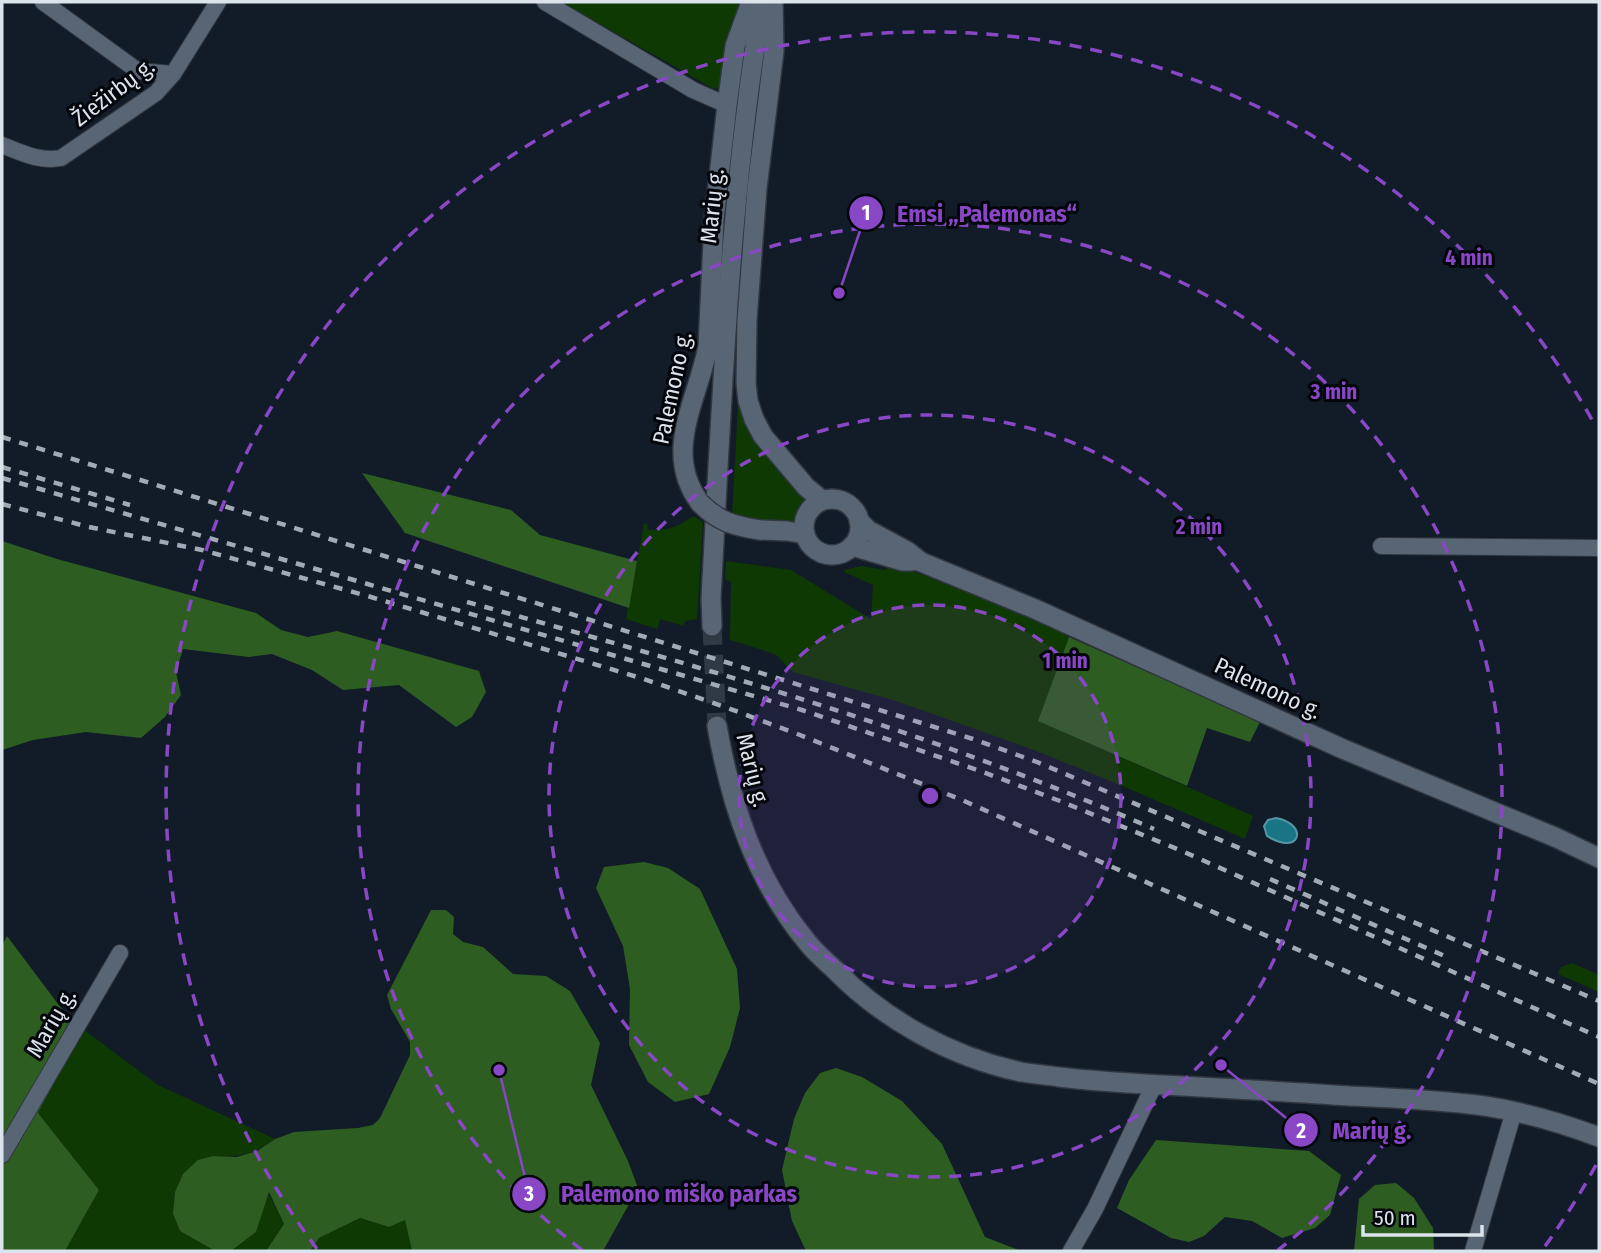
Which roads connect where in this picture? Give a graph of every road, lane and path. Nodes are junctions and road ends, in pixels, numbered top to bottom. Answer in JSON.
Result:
{"nodes":[{"id":1,"x":43,"y":2,"type":"edge"},
{"id":2,"x":218,"y":2,"type":"edge"},
{"id":3,"x":545,"y":2,"type":"edge"},
{"id":4,"x":751,"y":2,"type":"edge"},
{"id":5,"x":762,"y":2,"type":"edge"},
{"id":6,"x":773,"y":2,"type":"edge"},
{"id":7,"x":173,"y":74,"type":"junction"},
{"id":8,"x":727,"y":105,"type":"junction"},
{"id":9,"x":2,"y":145,"type":"edge"},
{"id":10,"x":822,"y":500,"type":"junction"},
{"id":11,"x":859,"y":521,"type":"junction"},
{"id":12,"x":804,"y":534,"type":"junction"},
{"id":13,"x":852,"y":546,"type":"junction"},
{"id":14,"x":1381,"y":546,"type":"dead end"},
{"id":15,"x":1599,"y":548,"type":"edge"},
{"id":16,"x":918,"y":561,"type":"junction"},
{"id":17,"x":712,"y":626,"type":"tunnel mouth"},
{"id":18,"x":717,"y":726,"type":"tunnel mouth"},
{"id":19,"x":1599,"y":858,"type":"edge"},
{"id":20,"x":121,"y":953,"type":"dead end"},
{"id":21,"x":1154,"y":1085,"type":"junction"},
{"id":22,"x":1514,"y":1111,"type":"junction"},
{"id":23,"x":1599,"y":1138,"type":"edge"},
{"id":24,"x":2,"y":1155,"type":"edge"},
{"id":25,"x":1071,"y":1251,"type":"edge"},
{"id":26,"x":1473,"y":1251,"type":"edge"}],
"edges":[{"from":1,"to":7,"type":"street"},
{"from":2,"to":7,"type":"street","name":"Žiežirbų g."},
{"from":3,"to":8,"type":"street"},
{"from":4,"to":8,"type":"street","name":"Palemono g."},
{"from":5,"to":17,"type":"street","name":"Marių g."},
{"from":6,"to":10,"type":"street","name":"Palemono g."},
{"from":7,"to":9,"type":"street","name":"Žiežirbų g."},
{"from":8,"to":12,"type":"street","name":"Palemono g.","bridge":true},
{"from":10,"to":11,"type":"street","name":"Palemono g."},
{"from":10,"to":12,"type":"street"},
{"from":11,"to":13,"type":"street"},
{"from":11,"to":16,"type":"street","name":"Palemono g."},
{"from":12,"to":13,"type":"street","name":"Palemono g."},
{"from":13,"to":16,"type":"street","name":"Palemono g."},
{"from":14,"to":15,"type":"street"},
{"from":16,"to":19,"type":"street","name":"Palemono g."},
{"from":18,"to":21,"type":"street","name":"Marių g."},
{"from":20,"to":24,"type":"street","name":"Marių g."},
{"from":21,"to":22,"type":"street","name":"Marių g."},
{"from":21,"to":25,"type":"street"},
{"from":22,"to":23,"type":"street","name":"Marių g."},
{"from":22,"to":26,"type":"street"}]}
